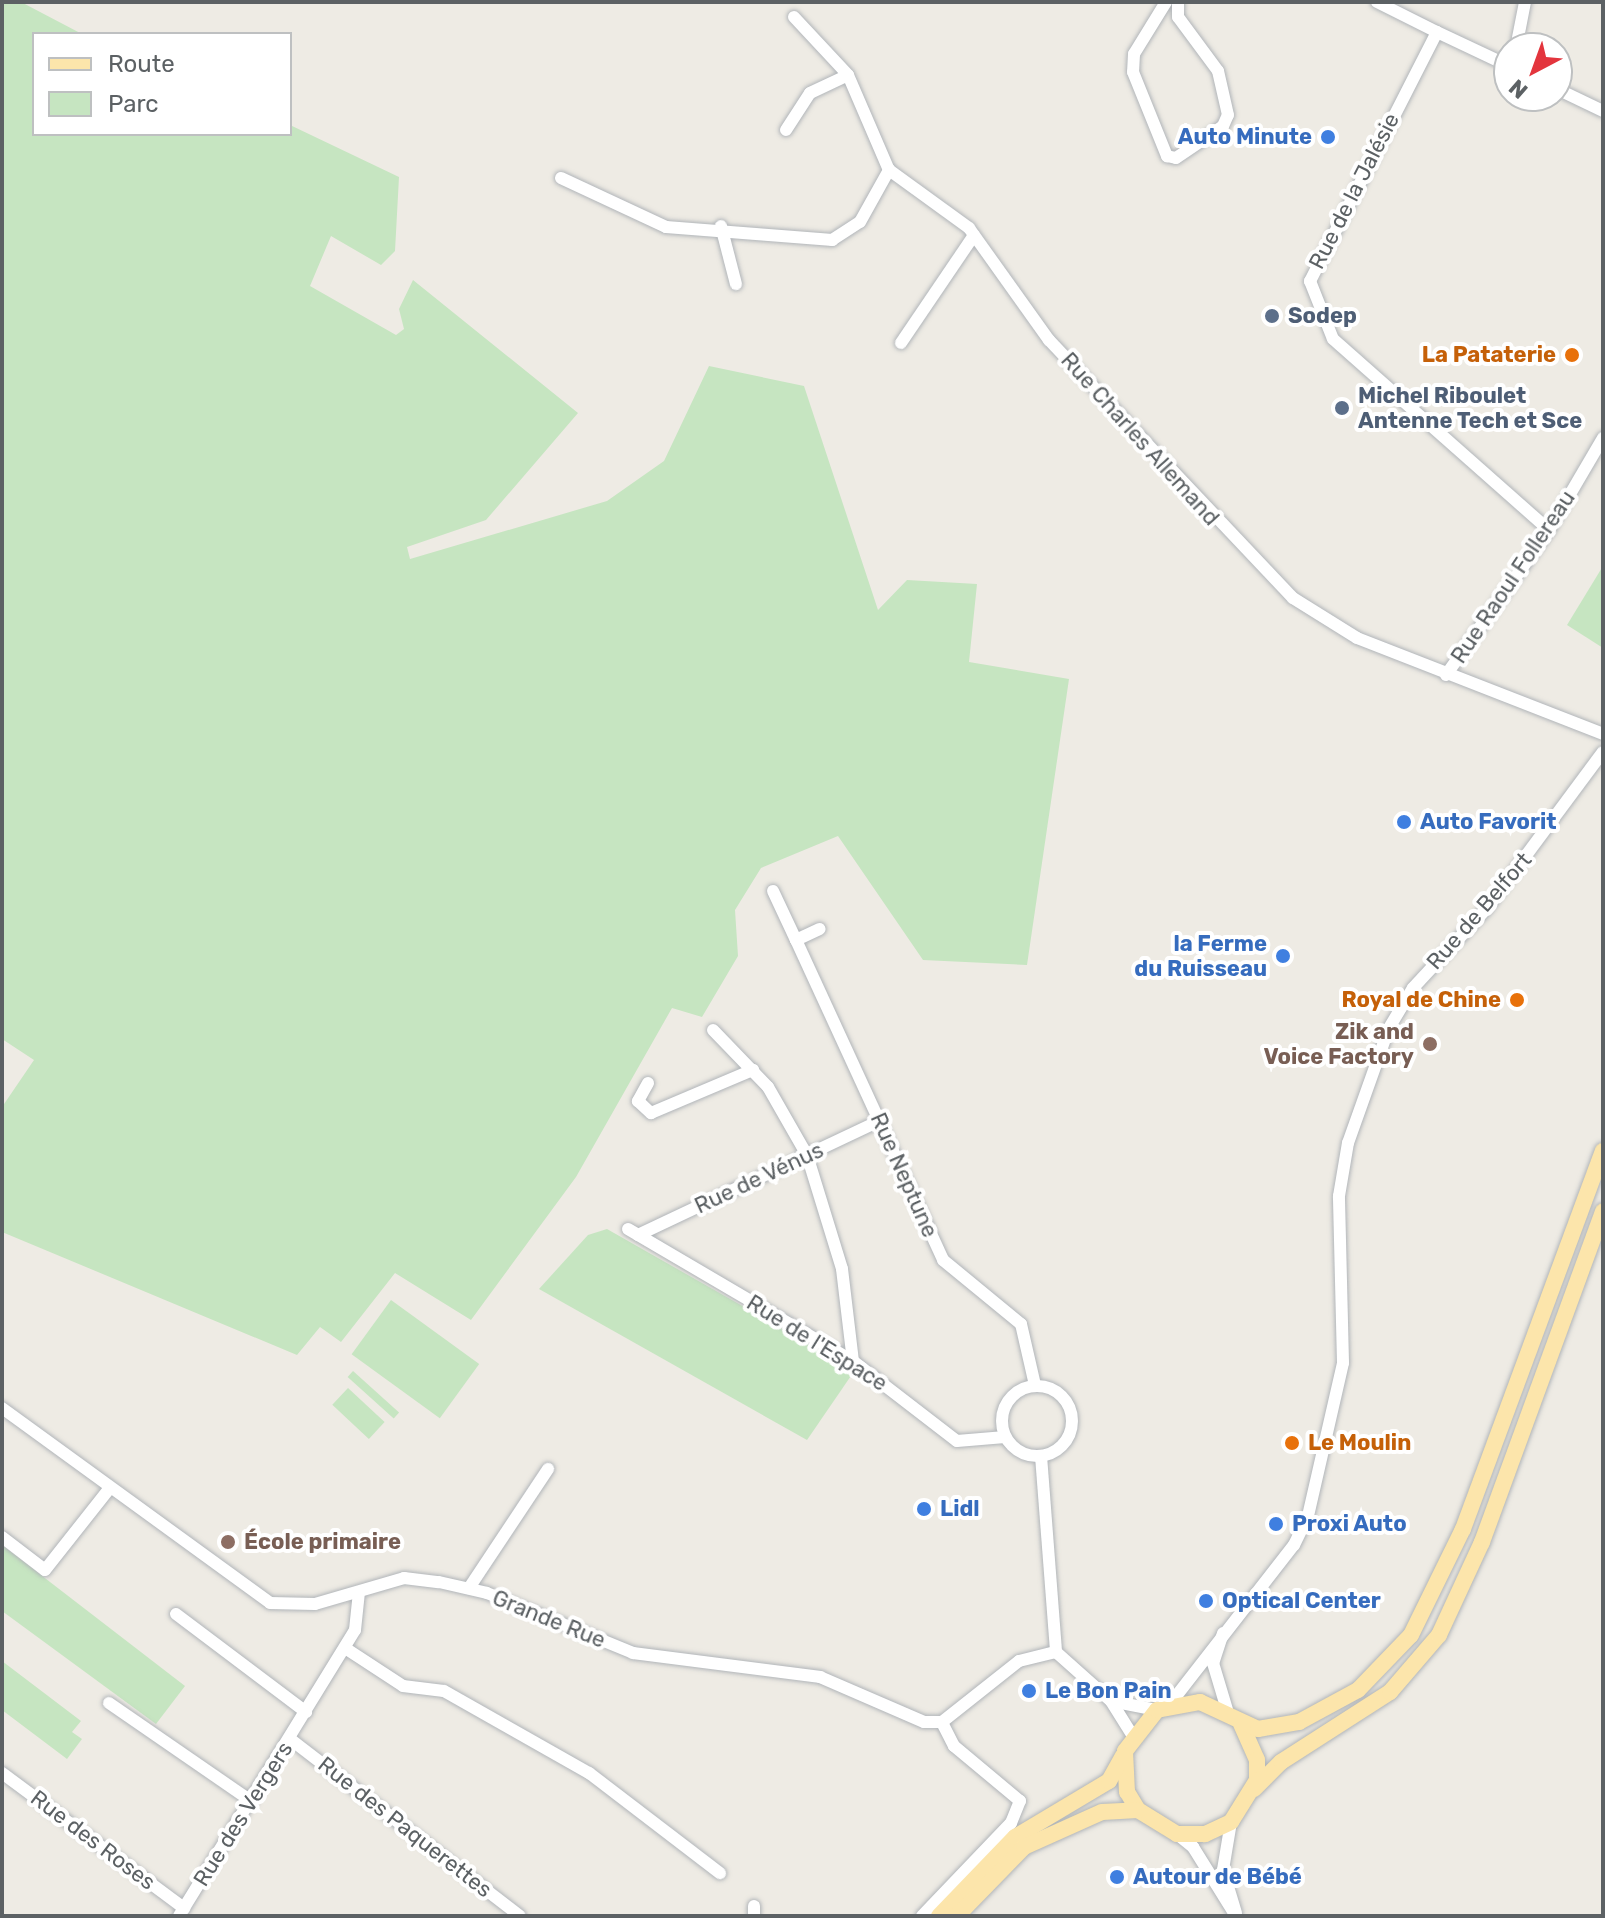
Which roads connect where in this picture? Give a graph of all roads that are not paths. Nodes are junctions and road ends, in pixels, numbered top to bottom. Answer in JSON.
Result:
{"nodes":[{"id":1,"x":1166,"y":2,"type":"edge"},
{"id":2,"x":1178,"y":2,"type":"edge"},
{"id":3,"x":1377,"y":2,"type":"edge"},
{"id":4,"x":1525,"y":2,"type":"edge"},
{"id":5,"x":794,"y":17,"type":"dead end"},
{"id":6,"x":1437,"y":32,"type":"junction"},
{"id":7,"x":1519,"y":32,"type":"edge"},
{"id":8,"x":1493,"y":58,"type":"edge"},
{"id":9,"x":848,"y":75,"type":"junction"},
{"id":10,"x":1573,"y":97,"type":"edge"},
{"id":11,"x":1603,"y":111,"type":"edge"},
{"id":12,"x":786,"y":130,"type":"dead end"},
{"id":13,"x":889,"y":170,"type":"junction"},
{"id":14,"x":561,"y":178,"type":"dead end"},
{"id":15,"x":721,"y":226,"type":"junction"},
{"id":16,"x":974,"y":235,"type":"junction"},
{"id":17,"x":736,"y":284,"type":"dead end"},
{"id":18,"x":901,"y":343,"type":"dead end"},
{"id":19,"x":1603,"y":438,"type":"edge"},
{"id":20,"x":1549,"y":530,"type":"junction"},
{"id":21,"x":1446,"y":675,"type":"junction"},
{"id":22,"x":1603,"y":734,"type":"edge"},
{"id":23,"x":1603,"y":752,"type":"edge"},
{"id":24,"x":773,"y":891,"type":"dead end"},
{"id":25,"x":820,"y":929,"type":"dead end"},
{"id":26,"x":796,"y":940,"type":"junction"},
{"id":27,"x":713,"y":1030,"type":"dead end"},
{"id":28,"x":753,"y":1070,"type":"junction"},
{"id":29,"x":648,"y":1083,"type":"dead end"},
{"id":30,"x":879,"y":1121,"type":"junction"},
{"id":31,"x":1603,"y":1151,"type":"edge"},
{"id":32,"x":807,"y":1155,"type":"junction"},
{"id":33,"x":1603,"y":1211,"type":"edge"},
{"id":34,"x":633,"y":1232,"type":"joint"},
{"id":35,"x":853,"y":1361,"type":"junction"},
{"id":36,"x":1035,"y":1385,"type":"junction"},
{"id":37,"x":2,"y":1408,"type":"edge"},
{"id":38,"x":1005,"y":1437,"type":"junction"},
{"id":39,"x":1041,"y":1456,"type":"junction"},
{"id":40,"x":548,"y":1469,"type":"dead end"},
{"id":41,"x":109,"y":1489,"type":"junction"},
{"id":42,"x":2,"y":1537,"type":"edge"},
{"id":43,"x":469,"y":1588,"type":"junction"},
{"id":44,"x":359,"y":1593,"type":"junction"},
{"id":45,"x":176,"y":1614,"type":"dead end"},
{"id":46,"x":1226,"y":1624,"type":"junction"},
{"id":47,"x":345,"y":1648,"type":"junction"},
{"id":48,"x":1056,"y":1652,"type":"junction"},
{"id":49,"x":1111,"y":1701,"type":"junction"},
{"id":50,"x":109,"y":1703,"type":"dead end"},
{"id":51,"x":1163,"y":1707,"type":"junction"},
{"id":52,"x":306,"y":1712,"type":"junction"},
{"id":53,"x":1235,"y":1719,"type":"junction"},
{"id":54,"x":942,"y":1722,"type":"junction"},
{"id":55,"x":1132,"y":1734,"type":"junction"},
{"id":56,"x":290,"y":1739,"type":"junction"},
{"id":57,"x":1125,"y":1751,"type":"junction"},
{"id":58,"x":2,"y":1773,"type":"edge"},
{"id":59,"x":1253,"y":1790,"type":"junction"},
{"id":60,"x":251,"y":1801,"type":"junction"},
{"id":61,"x":1138,"y":1810,"type":"junction"},
{"id":62,"x":1231,"y":1822,"type":"junction"},
{"id":63,"x":1177,"y":1834,"type":"junction"},
{"id":64,"x":720,"y":1873,"type":"dead end"},
{"id":65,"x":181,"y":1912,"type":"edge"},
{"id":66,"x":520,"y":1916,"type":"edge"},
{"id":67,"x":922,"y":1916,"type":"edge"},
{"id":68,"x":939,"y":1916,"type":"edge"},
{"id":69,"x":957,"y":1916,"type":"edge"},
{"id":70,"x":1237,"y":1916,"type":"edge"}],
"edges":[{"from":1,"to":2,"type":"street"},
{"from":3,"to":6,"type":"street"},
{"from":4,"to":7,"type":"street"},
{"from":5,"to":9,"type":"street","name":"Rue Charles Allemand"},
{"from":6,"to":8,"type":"street"},
{"from":6,"to":20,"type":"street","name":"Rue de la Jalésie"},
{"from":9,"to":12,"type":"street"},
{"from":9,"to":13,"type":"street","name":"Rue Charles Allemand"},
{"from":10,"to":11,"type":"street"},
{"from":13,"to":15,"type":"street"},
{"from":13,"to":16,"type":"street","name":"Rue Charles Allemand"},
{"from":14,"to":15,"type":"street"},
{"from":15,"to":17,"type":"street"},
{"from":16,"to":18,"type":"street"},
{"from":16,"to":21,"type":"street","name":"Rue Charles Allemand"},
{"from":19,"to":20,"type":"street","name":"Rue Raoul Follereau"},
{"from":20,"to":21,"type":"street","name":"Rue Raoul Follereau"},
{"from":21,"to":22,"type":"street","name":"Rue Charles Allemand"},
{"from":23,"to":46,"type":"street","name":"Rue de Belfort"},
{"from":24,"to":26,"type":"street","name":"Rue Neptune"},
{"from":25,"to":26,"type":"street"},
{"from":26,"to":30,"type":"street","name":"Rue Neptune"},
{"from":27,"to":28,"type":"street"},
{"from":28,"to":29,"type":"street"},
{"from":28,"to":32,"type":"street"},
{"from":30,"to":32,"type":"street","name":"Rue de Vénus"},
{"from":30,"to":36,"type":"street","name":"Rue Neptune"},
{"from":31,"to":53,"type":"main road"},
{"from":32,"to":34,"type":"street","name":"Rue de Vénus"},
{"from":32,"to":35,"type":"street"},
{"from":33,"to":59,"type":"main road"},
{"from":34,"to":35,"type":"street","name":"Rue de l'Espace"},
{"from":35,"to":38,"type":"street","name":"Rue de l'Espace"},
{"from":36,"to":38,"type":"street"},
{"from":36,"to":39,"type":"street"},
{"from":37,"to":41,"type":"street","name":"Grande Rue"},
{"from":38,"to":39,"type":"street"},
{"from":39,"to":48,"type":"street"},
{"from":40,"to":43,"type":"street"},
{"from":41,"to":42,"type":"street"},
{"from":41,"to":44,"type":"street","name":"Grande Rue"},
{"from":43,"to":44,"type":"street","name":"Grande Rue"},
{"from":43,"to":54,"type":"street","name":"Grande Rue"},
{"from":44,"to":47,"type":"street","name":"Rue des Vergers"},
{"from":45,"to":52,"type":"street"},
{"from":46,"to":51,"type":"street","name":"Rue de Belfort"},
{"from":46,"to":53,"type":"street"},
{"from":47,"to":52,"type":"street","name":"Rue des Vergers"},
{"from":47,"to":64,"type":"street"},
{"from":48,"to":49,"type":"street"},
{"from":48,"to":54,"type":"street"},
{"from":49,"to":51,"type":"street"},
{"from":49,"to":55,"type":"street"},
{"from":50,"to":60,"type":"street"},
{"from":51,"to":53,"type":"main road"},
{"from":51,"to":55,"type":"main road"},
{"from":52,"to":56,"type":"street","name":"Rue des Vergers"},
{"from":53,"to":59,"type":"main road"},
{"from":54,"to":67,"type":"street"},
{"from":55,"to":57,"type":"main road"},
{"from":56,"to":60,"type":"street","name":"Rue des Vergers"},
{"from":56,"to":66,"type":"street","name":"Rue des Paquerettes"},
{"from":57,"to":61,"type":"main road"},
{"from":57,"to":68,"type":"main road"},
{"from":58,"to":65,"type":"street","name":"Rue des Roses"},
{"from":59,"to":62,"type":"main road"},
{"from":60,"to":65,"type":"street","name":"Rue des Vergers"},
{"from":61,"to":63,"type":"main road"},
{"from":61,"to":69,"type":"main road"},
{"from":62,"to":63,"type":"main road"},
{"from":62,"to":70,"type":"street"},
{"from":63,"to":70,"type":"street"}]}
